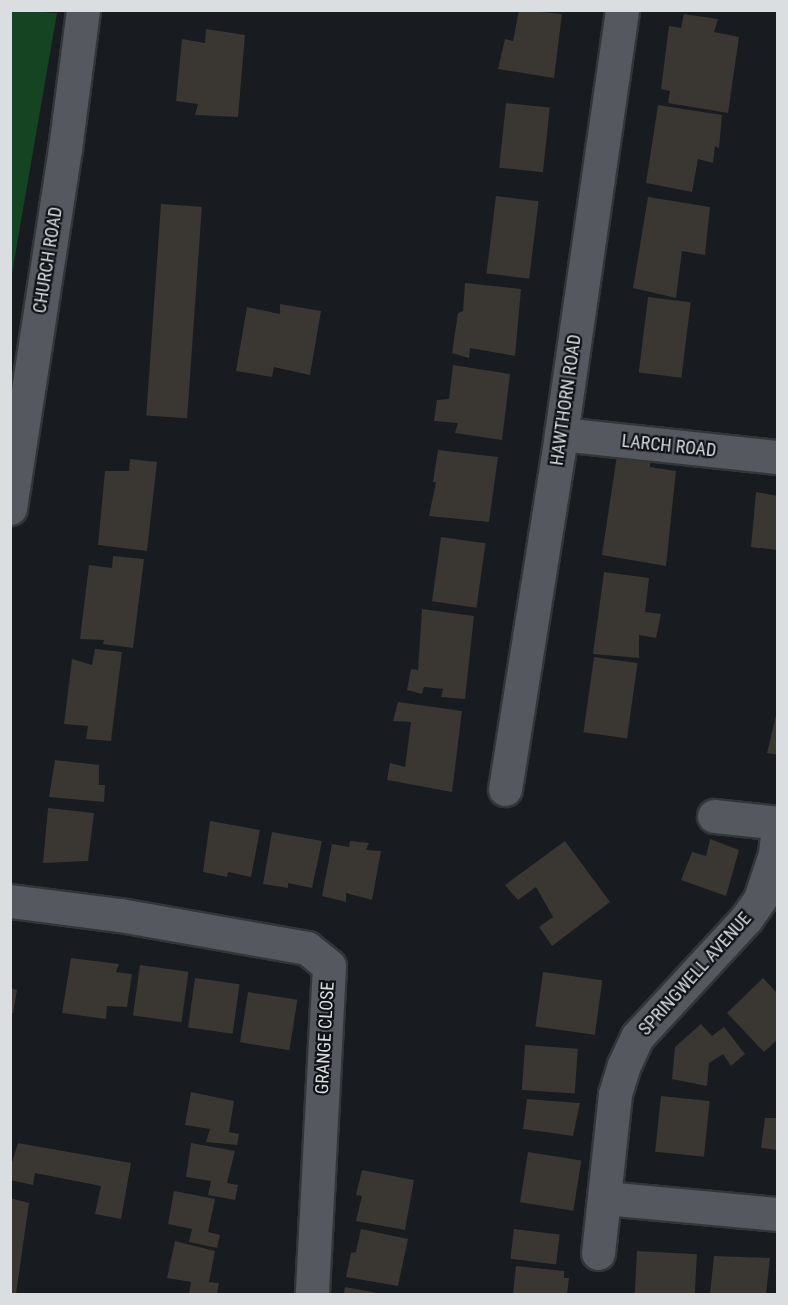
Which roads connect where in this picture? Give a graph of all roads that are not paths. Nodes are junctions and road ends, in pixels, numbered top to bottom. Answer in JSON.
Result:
{"nodes":[{"id":1,"x":83,"y":10,"type":"edge"},
{"id":2,"x":622,"y":10,"type":"edge"},
{"id":3,"x":561,"y":434,"type":"junction"},
{"id":4,"x":777,"y":457,"type":"edge"},
{"id":5,"x":10,"y":508,"type":"edge"},
{"id":6,"x":505,"y":789,"type":"dead end"},
{"id":7,"x":714,"y":816,"type":"dead end"},
{"id":8,"x":777,"y":823,"type":"edge"},
{"id":9,"x":10,"y":901,"type":"edge"},
{"id":10,"x":605,"y":1198,"type":"junction"},
{"id":11,"x":777,"y":1214,"type":"edge"},
{"id":12,"x":598,"y":1253,"type":"dead end"},
{"id":13,"x":312,"y":1294,"type":"edge"}],
"edges":[{"from":1,"to":5,"type":"street","name":"CHURCH ROAD"},
{"from":2,"to":3,"type":"street","name":"HAWTHORN ROAD"},
{"from":3,"to":4,"type":"street","name":"LARCH ROAD"},
{"from":3,"to":6,"type":"street","name":"HAWTHORN ROAD"},
{"from":7,"to":8,"type":"street","name":"SPRINGWELL AVENUE"},
{"from":8,"to":10,"type":"street","name":"SPRINGWELL AVENUE"},
{"from":9,"to":13,"type":"street","name":"GRANGE CLOSE"},
{"from":10,"to":11,"type":"street"},
{"from":10,"to":12,"type":"street","name":"SPRINGWELL AVENUE"}]}
